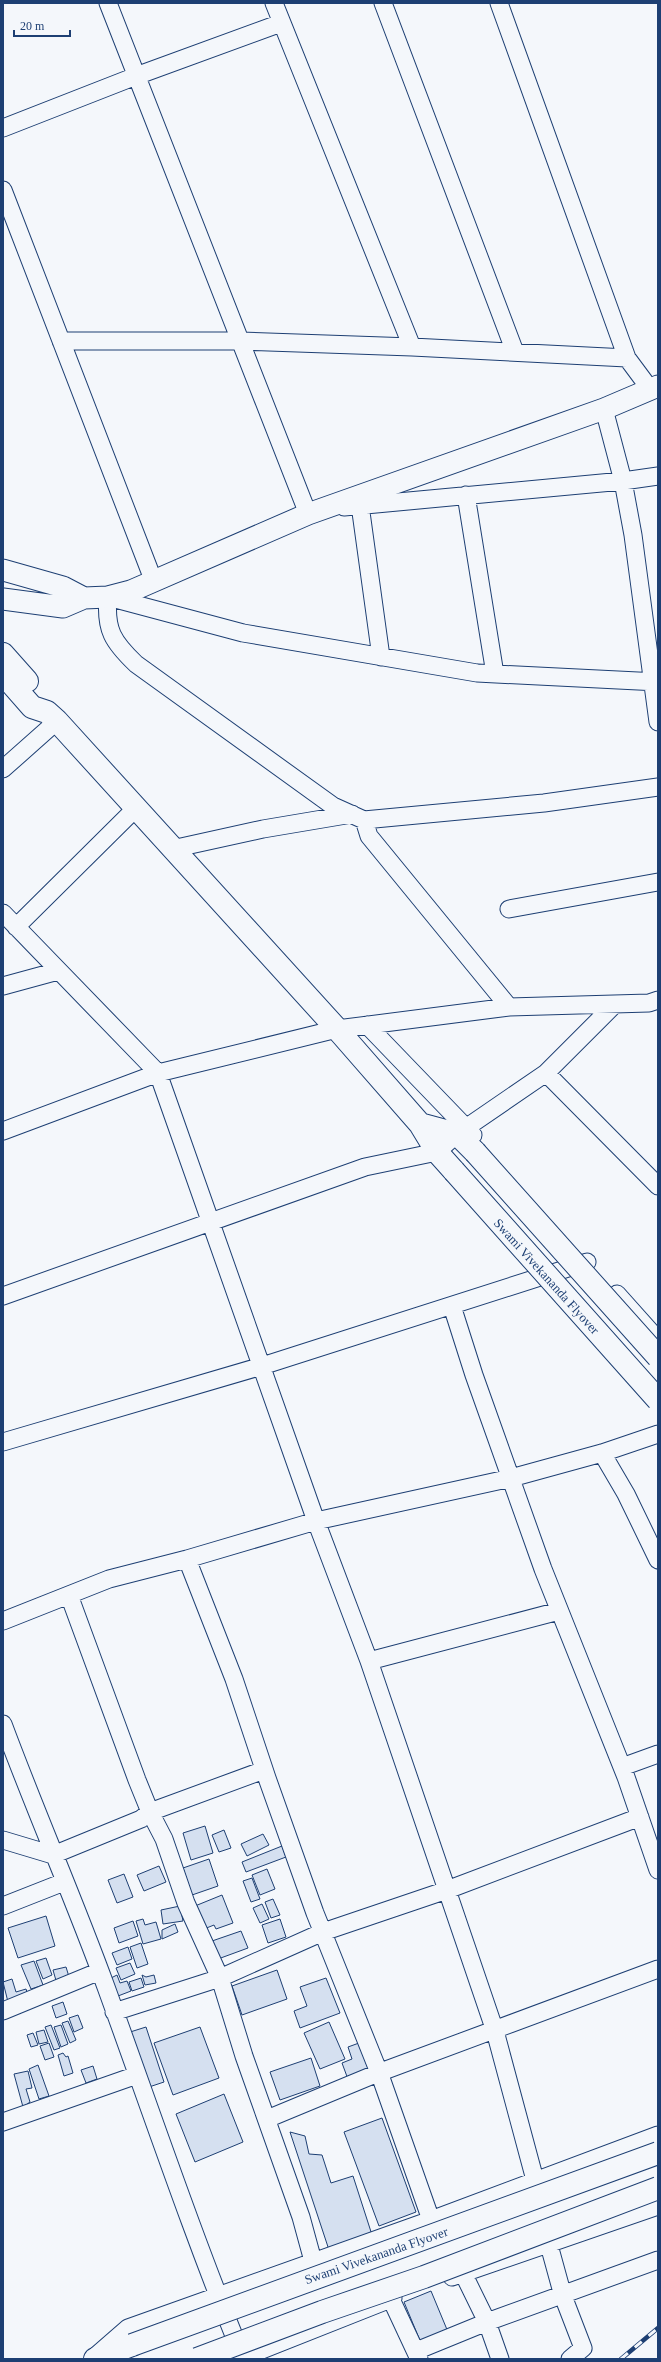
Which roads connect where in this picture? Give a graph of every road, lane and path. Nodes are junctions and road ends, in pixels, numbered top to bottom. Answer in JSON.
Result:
{"nodes":[{"id":1,"x":108,"y":3,"type":"edge"},
{"id":2,"x":274,"y":3,"type":"edge"},
{"id":3,"x":383,"y":3,"type":"edge"},
{"id":4,"x":499,"y":3,"type":"edge"},
{"id":5,"x":281,"y":23,"type":"junction"},
{"id":6,"x":136,"y":76,"type":"junction"},
{"id":7,"x":3,"y":128,"type":"edge"},
{"id":8,"x":3,"y":190,"type":"edge"},
{"id":9,"x":61,"y":341,"type":"junction"},
{"id":10,"x":240,"y":341,"type":"junction"},
{"id":11,"x":412,"y":347,"type":"junction"},
{"id":12,"x":515,"y":352,"type":"junction"},
{"id":13,"x":627,"y":358,"type":"junction"},
{"id":14,"x":654,"y":387,"type":"edge"},
{"id":15,"x":604,"y":409,"type":"junction"},
{"id":16,"x":658,"y":476,"type":"edge"},
{"id":17,"x":623,"y":482,"type":"junction"},
{"id":18,"x":466,"y":495,"type":"junction"},
{"id":19,"x":360,"y":505,"type":"junction"},
{"id":20,"x":316,"y":511,"type":"junction"},
{"id":21,"x":3,"y":570,"type":"edge"},
{"id":22,"x":154,"y":582,"type":"junction"},
{"id":23,"x":108,"y":597,"type":"junction"},
{"id":24,"x":84,"y":598,"type":"junction"},
{"id":25,"x":3,"y":599,"type":"edge"},
{"id":26,"x":3,"y":654,"type":"edge"},
{"id":27,"x":381,"y":657,"type":"junction"},
{"id":28,"x":3,"y":674,"type":"edge"},
{"id":29,"x":495,"y":674,"type":"junction"},
{"id":30,"x":655,"y":682,"type":"edge"},
{"id":31,"x":52,"y":716,"type":"junction"},
{"id":32,"x":658,"y":722,"type":"edge"},
{"id":33,"x":3,"y":769,"type":"edge"},
{"id":34,"x":658,"y":787,"type":"edge"},
{"id":35,"x":136,"y":808,"type":"junction"},
{"id":36,"x":358,"y":817,"type":"junction"},
{"id":37,"x":172,"y":849,"type":"junction"},
{"id":38,"x":658,"y":882,"type":"edge"},
{"id":39,"x":509,"y":909,"type":"dead end"},
{"id":40,"x":3,"y":913,"type":"edge"},
{"id":41,"x":16,"y":927,"type":"junction"},
{"id":42,"x":58,"y":971,"type":"junction"},
{"id":43,"x":3,"y":986,"type":"edge"},
{"id":44,"x":615,"y":1004,"type":"junction"},
{"id":45,"x":655,"y":1005,"type":"edge"},
{"id":46,"x":509,"y":1007,"type":"junction"},
{"id":47,"x":367,"y":1026,"type":"junction"},
{"id":48,"x":337,"y":1029,"type":"junction"},
{"id":49,"x":158,"y":1073,"type":"junction"},
{"id":50,"x":546,"y":1073,"type":"junction"},
{"id":51,"x":420,"y":1124,"type":"junction"},
{"id":52,"x":3,"y":1131,"type":"edge"},
{"id":53,"x":461,"y":1131,"type":"junction"},
{"id":54,"x":437,"y":1152,"type":"junction"},
{"id":55,"x":658,"y":1186,"type":"edge"},
{"id":56,"x":210,"y":1221,"type":"junction"},
{"id":57,"x":588,"y":1262,"type":"junction"},
{"id":58,"x":3,"y":1296,"type":"edge"},
{"id":59,"x":452,"y":1306,"type":"junction"},
{"id":60,"x":658,"y":1340,"type":"edge"},
{"id":61,"x":658,"y":1357,"type":"edge"},
{"id":62,"x":262,"y":1366,"type":"junction"},
{"id":63,"x":658,"y":1400,"type":"edge"},
{"id":64,"x":658,"y":1434,"type":"edge"},
{"id":65,"x":3,"y":1442,"type":"edge"},
{"id":66,"x":602,"y":1453,"type":"junction"},
{"id":67,"x":511,"y":1478,"type":"junction"},
{"id":68,"x":316,"y":1521,"type":"junction"},
{"id":69,"x":187,"y":1559,"type":"junction"},
{"id":70,"x":658,"y":1560,"type":"edge"},
{"id":71,"x":69,"y":1595,"type":"junction"},
{"id":72,"x":559,"y":1611,"type":"junction"},
{"id":73,"x":3,"y":1621,"type":"edge"},
{"id":74,"x":369,"y":1661,"type":"junction"},
{"id":75,"x":3,"y":1724,"type":"edge"},
{"id":76,"x":658,"y":1754,"type":"edge"},
{"id":77,"x":622,"y":1767,"type":"junction"},
{"id":78,"x":264,"y":1770,"type":"junction"},
{"id":79,"x":150,"y":1812,"type":"junction"},
{"id":80,"x":640,"y":1817,"type":"junction"},
{"id":81,"x":3,"y":1840,"type":"edge"},
{"id":82,"x":53,"y":1855,"type":"junction"},
{"id":83,"x":658,"y":1870,"type":"edge"},
{"id":84,"x":64,"y":1882,"type":"junction"},
{"id":85,"x":447,"y":1890,"type":"junction"},
{"id":86,"x":3,"y":1906,"type":"edge"},
{"id":87,"x":323,"y":1932,"type":"junction"},
{"id":88,"x":658,"y":1969,"type":"edge"},
{"id":89,"x":100,"y":1971,"type":"junction"},
{"id":90,"x":220,"y":1978,"type":"junction"},
{"id":91,"x":3,"y":2011,"type":"edge"},
{"id":92,"x":114,"y":2012,"type":"junction"},
{"id":93,"x":495,"y":2031,"type":"junction"},
{"id":94,"x":378,"y":2072,"type":"junction"},
{"id":95,"x":137,"y":2075,"type":"junction"},
{"id":96,"x":266,"y":2119,"type":"junction"},
{"id":97,"x":3,"y":2122,"type":"edge"},
{"id":98,"x":658,"y":2135,"type":"edge"},
{"id":99,"x":658,"y":2153,"type":"edge"},
{"id":100,"x":535,"y":2180,"type":"junction"},
{"id":101,"x":658,"y":2188,"type":"edge"},
{"id":102,"x":658,"y":2206,"type":"edge"},
{"id":103,"x":431,"y":2220,"type":"junction"},
{"id":104,"x":549,"y":2244,"type":"junction"},
{"id":105,"x":658,"y":2260,"type":"edge"},
{"id":106,"x":313,"y":2261,"type":"junction"},
{"id":107,"x":463,"y":2273,"type":"junction"},
{"id":108,"x":563,"y":2296,"type":"junction"},
{"id":109,"x":218,"y":2297,"type":"junction"},
{"id":110,"x":391,"y":2299,"type":"junction"},
{"id":111,"x":487,"y":2322,"type":"junction"},
{"id":112,"x":418,"y":2355,"type":"edge"},
{"id":113,"x":241,"y":2358,"type":"edge"},
{"id":114,"x":93,"y":2359,"type":"edge"},
{"id":115,"x":197,"y":2359,"type":"edge"},
{"id":116,"x":500,"y":2359,"type":"edge"},
{"id":117,"x":570,"y":2359,"type":"edge"}],
"edges":[{"from":1,"to":6,"type":"street"},
{"from":2,"to":5,"type":"street"},
{"from":3,"to":12,"type":"street"},
{"from":4,"to":13,"type":"street"},
{"from":5,"to":6,"type":"street"},
{"from":5,"to":11,"type":"street"},
{"from":6,"to":7,"type":"street"},
{"from":6,"to":10,"type":"street"},
{"from":8,"to":9,"type":"street"},
{"from":9,"to":10,"type":"street"},
{"from":9,"to":22,"type":"street"},
{"from":10,"to":11,"type":"street"},
{"from":10,"to":20,"type":"street"},
{"from":11,"to":12,"type":"street"},
{"from":12,"to":13,"type":"street"},
{"from":13,"to":14,"type":"street"},
{"from":14,"to":15,"type":"street"},
{"from":15,"to":17,"type":"street"},
{"from":15,"to":20,"type":"street"},
{"from":16,"to":17,"type":"street"},
{"from":17,"to":18,"type":"street"},
{"from":17,"to":30,"type":"street"},
{"from":18,"to":19,"type":"street"},
{"from":18,"to":29,"type":"street"},
{"from":19,"to":20,"type":"street"},
{"from":19,"to":27,"type":"street"},
{"from":20,"to":22,"type":"street"},
{"from":21,"to":24,"type":"street"},
{"from":22,"to":23,"type":"street"},
{"from":23,"to":24,"type":"street"},
{"from":23,"to":27,"type":"street"},
{"from":23,"to":36,"type":"street"},
{"from":24,"to":25,"type":"street"},
{"from":26,"to":31,"type":"main road"},
{"from":27,"to":29,"type":"street"},
{"from":28,"to":31,"type":"main road"},
{"from":29,"to":30,"type":"street"},
{"from":30,"to":32,"type":"street"},
{"from":31,"to":33,"type":"street"},
{"from":31,"to":35,"type":"main road","name":"Swami Vivekananda Flyover"},
{"from":34,"to":36,"type":"street"},
{"from":35,"to":37,"type":"main road","name":"Swami Vivekananda Flyover"},
{"from":35,"to":41,"type":"street"},
{"from":36,"to":37,"type":"street"},
{"from":36,"to":46,"type":"street"},
{"from":37,"to":48,"type":"main road","name":"Swami Vivekananda Flyover"},
{"from":38,"to":39,"type":"street"},
{"from":40,"to":41,"type":"street"},
{"from":41,"to":42,"type":"street"},
{"from":42,"to":43,"type":"street"},
{"from":42,"to":49,"type":"street"},
{"from":44,"to":45,"type":"street"},
{"from":44,"to":46,"type":"street"},
{"from":44,"to":50,"type":"street"},
{"from":46,"to":47,"type":"street"},
{"from":47,"to":48,"type":"street"},
{"from":47,"to":53,"type":"street"},
{"from":48,"to":49,"type":"street"},
{"from":48,"to":51,"type":"main road","name":"Swami Vivekananda Flyover"},
{"from":49,"to":52,"type":"street"},
{"from":49,"to":56,"type":"street"},
{"from":50,"to":53,"type":"street"},
{"from":50,"to":55,"type":"street"},
{"from":51,"to":53,"type":"main road"},
{"from":51,"to":54,"type":"main road","name":"Swami Vivekananda Flyover"},
{"from":53,"to":54,"type":"street"},
{"from":53,"to":57,"type":"street"},
{"from":53,"to":61,"type":"main road","bridge":true},
{"from":54,"to":56,"type":"street"},
{"from":54,"to":63,"type":"main road","name":"Swami Vivekananda Flyover","bridge":true},
{"from":56,"to":58,"type":"street"},
{"from":56,"to":62,"type":"street"},
{"from":57,"to":59,"type":"street"},
{"from":57,"to":60,"type":"street"},
{"from":59,"to":62,"type":"street"},
{"from":59,"to":67,"type":"street"},
{"from":62,"to":65,"type":"street"},
{"from":62,"to":68,"type":"street"},
{"from":64,"to":66,"type":"street"},
{"from":66,"to":67,"type":"street"},
{"from":66,"to":70,"type":"street"},
{"from":67,"to":68,"type":"street"},
{"from":67,"to":72,"type":"street"},
{"from":68,"to":69,"type":"street"},
{"from":68,"to":74,"type":"street"},
{"from":69,"to":71,"type":"street"},
{"from":69,"to":78,"type":"street"},
{"from":71,"to":73,"type":"street"},
{"from":71,"to":79,"type":"street"},
{"from":72,"to":74,"type":"street"},
{"from":72,"to":77,"type":"street"},
{"from":74,"to":85,"type":"street"},
{"from":75,"to":82,"type":"street"},
{"from":76,"to":77,"type":"street"},
{"from":77,"to":80,"type":"street"},
{"from":78,"to":79,"type":"street"},
{"from":78,"to":87,"type":"street"},
{"from":79,"to":82,"type":"street"},
{"from":79,"to":90,"type":"street"},
{"from":80,"to":83,"type":"street"},
{"from":80,"to":85,"type":"street"},
{"from":81,"to":82,"type":"street"},
{"from":82,"to":84,"type":"street"},
{"from":84,"to":86,"type":"street"},
{"from":84,"to":89,"type":"street"},
{"from":85,"to":87,"type":"street"},
{"from":85,"to":93,"type":"street"},
{"from":87,"to":90,"type":"street"},
{"from":87,"to":94,"type":"street"},
{"from":88,"to":93,"type":"street"},
{"from":89,"to":91,"type":"street"},
{"from":89,"to":92,"type":"street"},
{"from":90,"to":92,"type":"street"},
{"from":90,"to":96,"type":"street"},
{"from":92,"to":95,"type":"street"},
{"from":93,"to":94,"type":"street"},
{"from":93,"to":100,"type":"street"},
{"from":94,"to":96,"type":"street"},
{"from":94,"to":103,"type":"street"},
{"from":95,"to":97,"type":"street"},
{"from":95,"to":109,"type":"street"},
{"from":96,"to":106,"type":"street"},
{"from":98,"to":100,"type":"street"},
{"from":99,"to":114,"type":"main road","name":"Swami Vivekananda Flyover","bridge":true},
{"from":100,"to":103,"type":"street"},
{"from":101,"to":115,"type":"main road","bridge":true},
{"from":102,"to":104,"type":"street"},
{"from":103,"to":106,"type":"street"},
{"from":104,"to":107,"type":"street"},
{"from":104,"to":108,"type":"street"},
{"from":105,"to":108,"type":"street"},
{"from":106,"to":109,"type":"street"},
{"from":107,"to":110,"type":"street"},
{"from":107,"to":111,"type":"street"},
{"from":108,"to":111,"type":"street"},
{"from":108,"to":117,"type":"street"},
{"from":109,"to":113,"type":"street"},
{"from":109,"to":114,"type":"street"},
{"from":110,"to":112,"type":"street"},
{"from":110,"to":113,"type":"street"},
{"from":111,"to":112,"type":"street"},
{"from":111,"to":116,"type":"street"}]}
